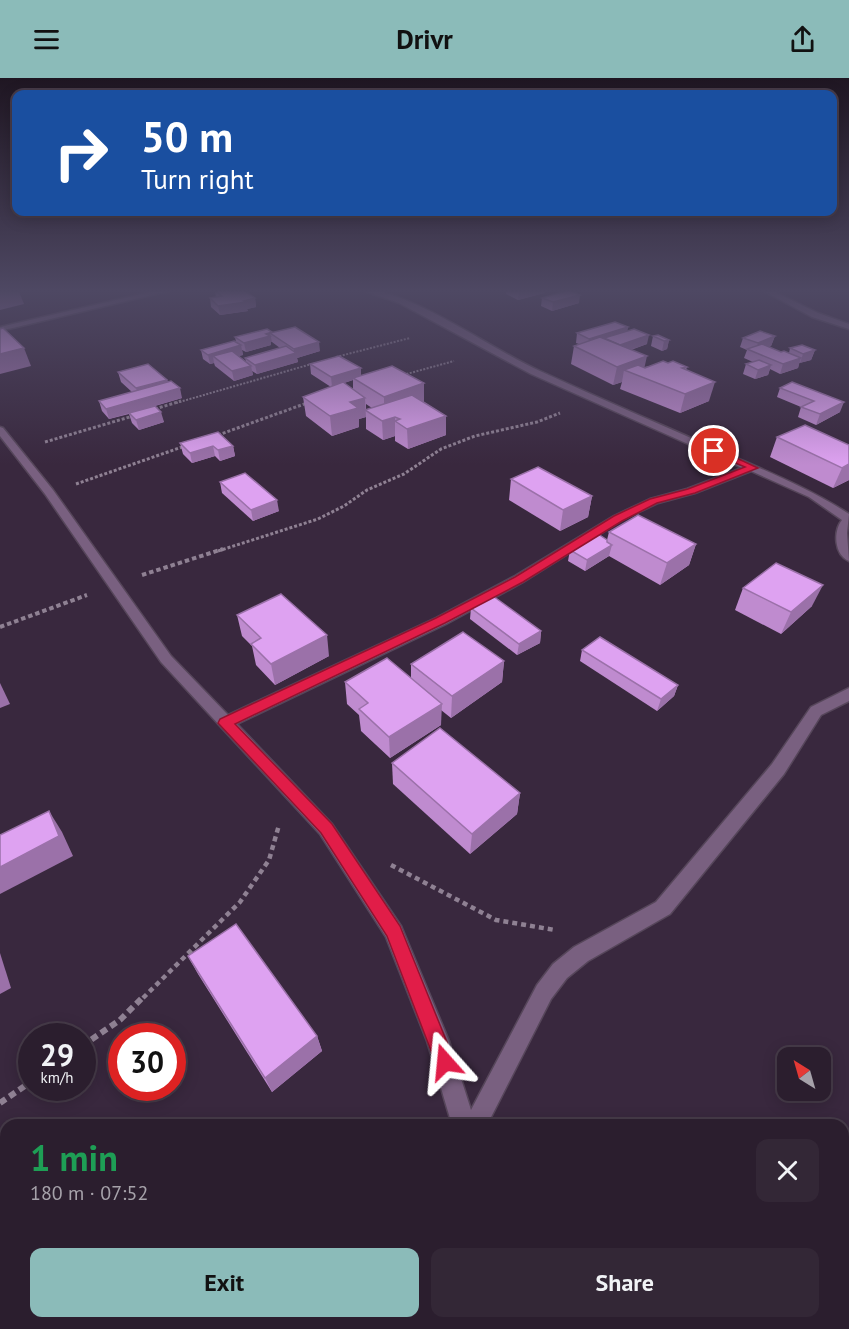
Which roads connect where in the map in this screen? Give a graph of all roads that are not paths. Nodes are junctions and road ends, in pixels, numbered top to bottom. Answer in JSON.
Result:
{"nodes":[{"id":1,"x":486,"y":347,"type":"edge"},
{"id":2,"x":6,"y":440,"type":"edge"},
{"id":3,"x":753,"y":468,"type":"junction"},
{"id":4,"x":849,"y":519,"type":"edge"},
{"id":5,"x":849,"y":558,"type":"edge"},
{"id":6,"x":844,"y":701,"type":"edge"},
{"id":7,"x":225,"y":723,"type":"junction"},
{"id":8,"x":462,"y":1119,"type":"edge"},
{"id":9,"x":478,"y":1119,"type":"edge"}],
"edges":[{"from":1,"to":3,"type":"street"},
{"from":2,"to":7,"type":"street"},
{"from":3,"to":4,"type":"street"},
{"from":3,"to":7,"type":"street"},
{"from":4,"to":5,"type":"street"},
{"from":6,"to":9,"type":"street"},
{"from":7,"to":8,"type":"street"}]}
